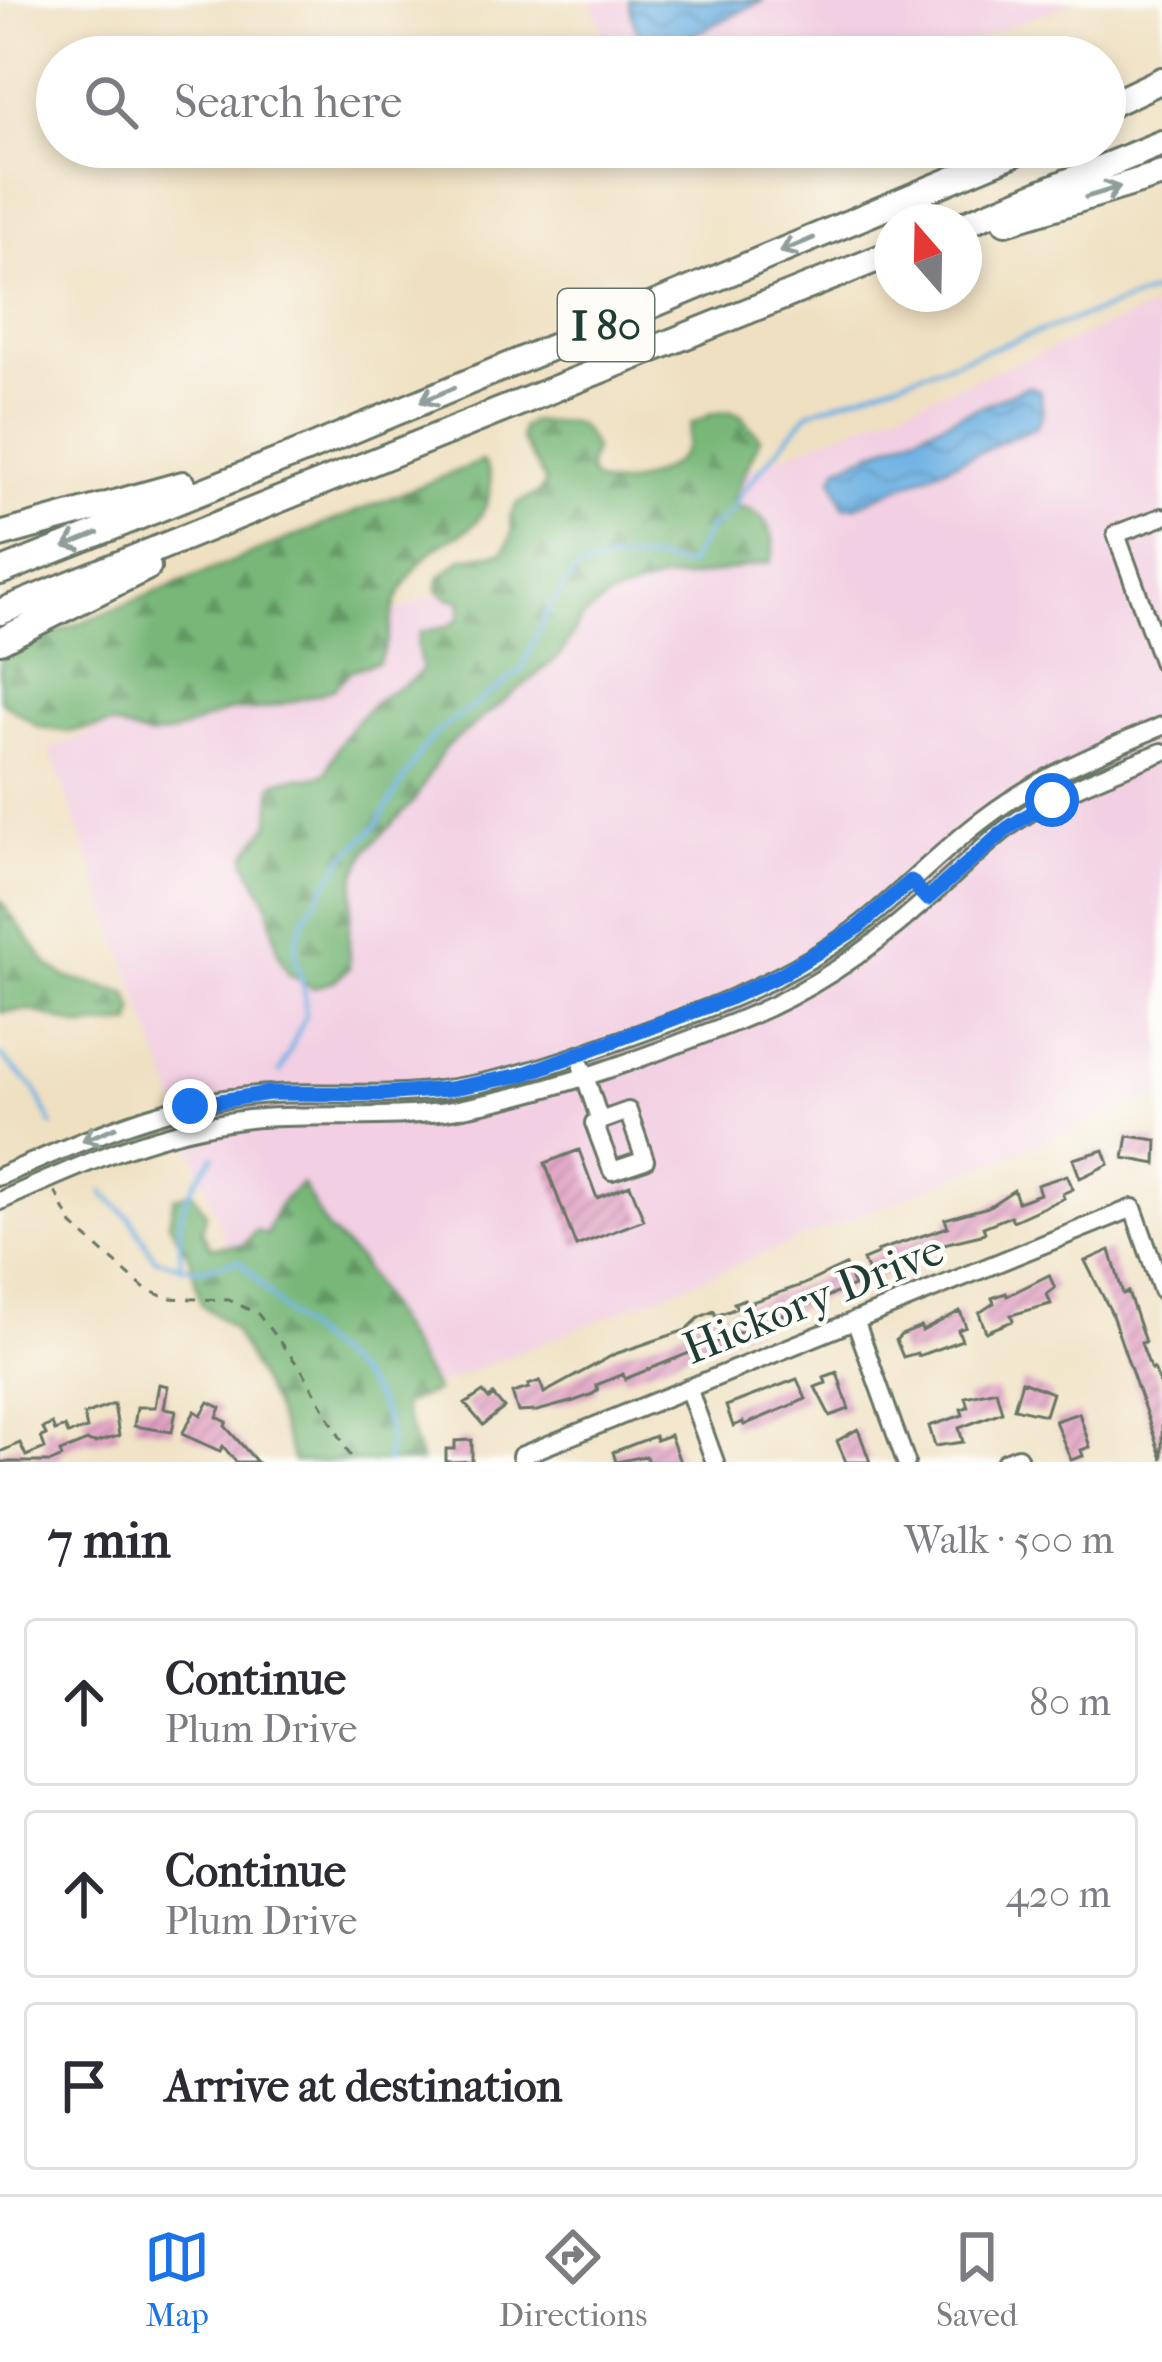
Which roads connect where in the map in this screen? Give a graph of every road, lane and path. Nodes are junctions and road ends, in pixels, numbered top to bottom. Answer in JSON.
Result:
{"nodes":[{"id":1,"x":1162,"y":80,"type":"edge"},
{"id":2,"x":1162,"y":92,"type":"edge"},
{"id":3,"x":1126,"y":100,"type":"edge"},
{"id":4,"x":1126,"y":104,"type":"edge"},
{"id":5,"x":1162,"y":143,"type":"edge"},
{"id":6,"x":1126,"y":158,"type":"edge"},
{"id":7,"x":973,"y":168,"type":"edge"},
{"id":8,"x":980,"y":168,"type":"edge"},
{"id":9,"x":1101,"y":168,"type":"edge"},
{"id":10,"x":1162,"y":174,"type":"edge"},
{"id":11,"x":905,"y":200,"type":"junction"},
{"id":12,"x":982,"y":217,"type":"edge"},
{"id":13,"x":982,"y":229,"type":"edge"},
{"id":14,"x":874,"y":262,"type":"edge"},
{"id":15,"x":306,"y":450,"type":"junction"},
{"id":16,"x":318,"y":482,"type":"junction"},
{"id":17,"x":1162,"y":517,"type":"edge"},
{"id":18,"x":0,"y":535,"type":"edge"},
{"id":19,"x":0,"y":572,"type":"edge"},
{"id":20,"x":0,"y":612,"type":"edge"},
{"id":21,"x":0,"y":641,"type":"edge"},
{"id":22,"x":1162,"y":661,"type":"edge"},
{"id":23,"x":1162,"y":726,"type":"edge"},
{"id":24,"x":1162,"y":752,"type":"edge"},
{"id":25,"x":911,"y":881,"type":"junction"},
{"id":26,"x":927,"y":899,"type":"junction"},
{"id":27,"x":577,"y":1055,"type":"junction"},
{"id":28,"x":584,"y":1074,"type":"junction"},
{"id":29,"x":190,"y":1106,"type":"junction"},
{"id":30,"x":600,"y":1121,"type":"dead end"},
{"id":31,"x":194,"y":1127,"type":"junction"},
{"id":32,"x":0,"y":1176,"type":"edge"},
{"id":33,"x":49,"y":1179,"type":"junction"},
{"id":34,"x":0,"y":1201,"type":"edge"},
{"id":35,"x":1162,"y":1290,"type":"edge"},
{"id":36,"x":855,"y":1320,"type":"junction"},
{"id":37,"x":688,"y":1388,"type":"junction"},
{"id":38,"x":522,"y":1459,"type":"edge"},
{"id":39,"x":354,"y":1462,"type":"edge"},
{"id":40,"x":715,"y":1462,"type":"edge"},
{"id":41,"x":906,"y":1462,"type":"edge"}],
"edges":[{"from":1,"to":3,"type":"highway"},
{"from":2,"to":4,"type":"highway"},
{"from":5,"to":6,"type":"highway"},
{"from":7,"to":11,"type":"highway"},
{"from":8,"to":11,"type":"highway","number":"I 80"},
{"from":9,"to":12,"type":"highway"},
{"from":13,"to":10,"type":"highway","one_way":true},
{"from":11,"to":15,"type":"highway","number":"I 80","one_way":true},
{"from":14,"to":16,"type":"highway","number":"I 80"},
{"from":15,"to":18,"type":"highway"},
{"from":15,"to":19,"type":"highway","number":"I 80","one_way":true},
{"from":16,"to":20,"type":"highway","number":"I 80"},
{"from":16,"to":21,"type":"highway"},
{"from":17,"to":22,"type":"street"},
{"from":23,"to":25,"type":"street"},
{"from":24,"to":26,"type":"street"},
{"from":25,"to":26,"type":"street"},
{"from":25,"to":27,"type":"street"},
{"from":26,"to":28,"type":"street"},
{"from":27,"to":28,"type":"street"},
{"from":27,"to":29,"type":"street"},
{"from":28,"to":30,"type":"street"},
{"from":28,"to":31,"type":"street"},
{"from":29,"to":31,"type":"street"},
{"from":29,"to":32,"type":"street","one_way":true},
{"from":31,"to":33,"type":"street"},
{"from":33,"to":34,"type":"street"},
{"from":33,"to":39,"type":"path"},
{"from":35,"to":36,"type":"street","name":"Hickory Drive"},
{"from":36,"to":37,"type":"street","name":"Hickory Drive"},
{"from":36,"to":41,"type":"street"},
{"from":37,"to":38,"type":"street","name":"Hickory Drive"},
{"from":37,"to":40,"type":"street"}]}
